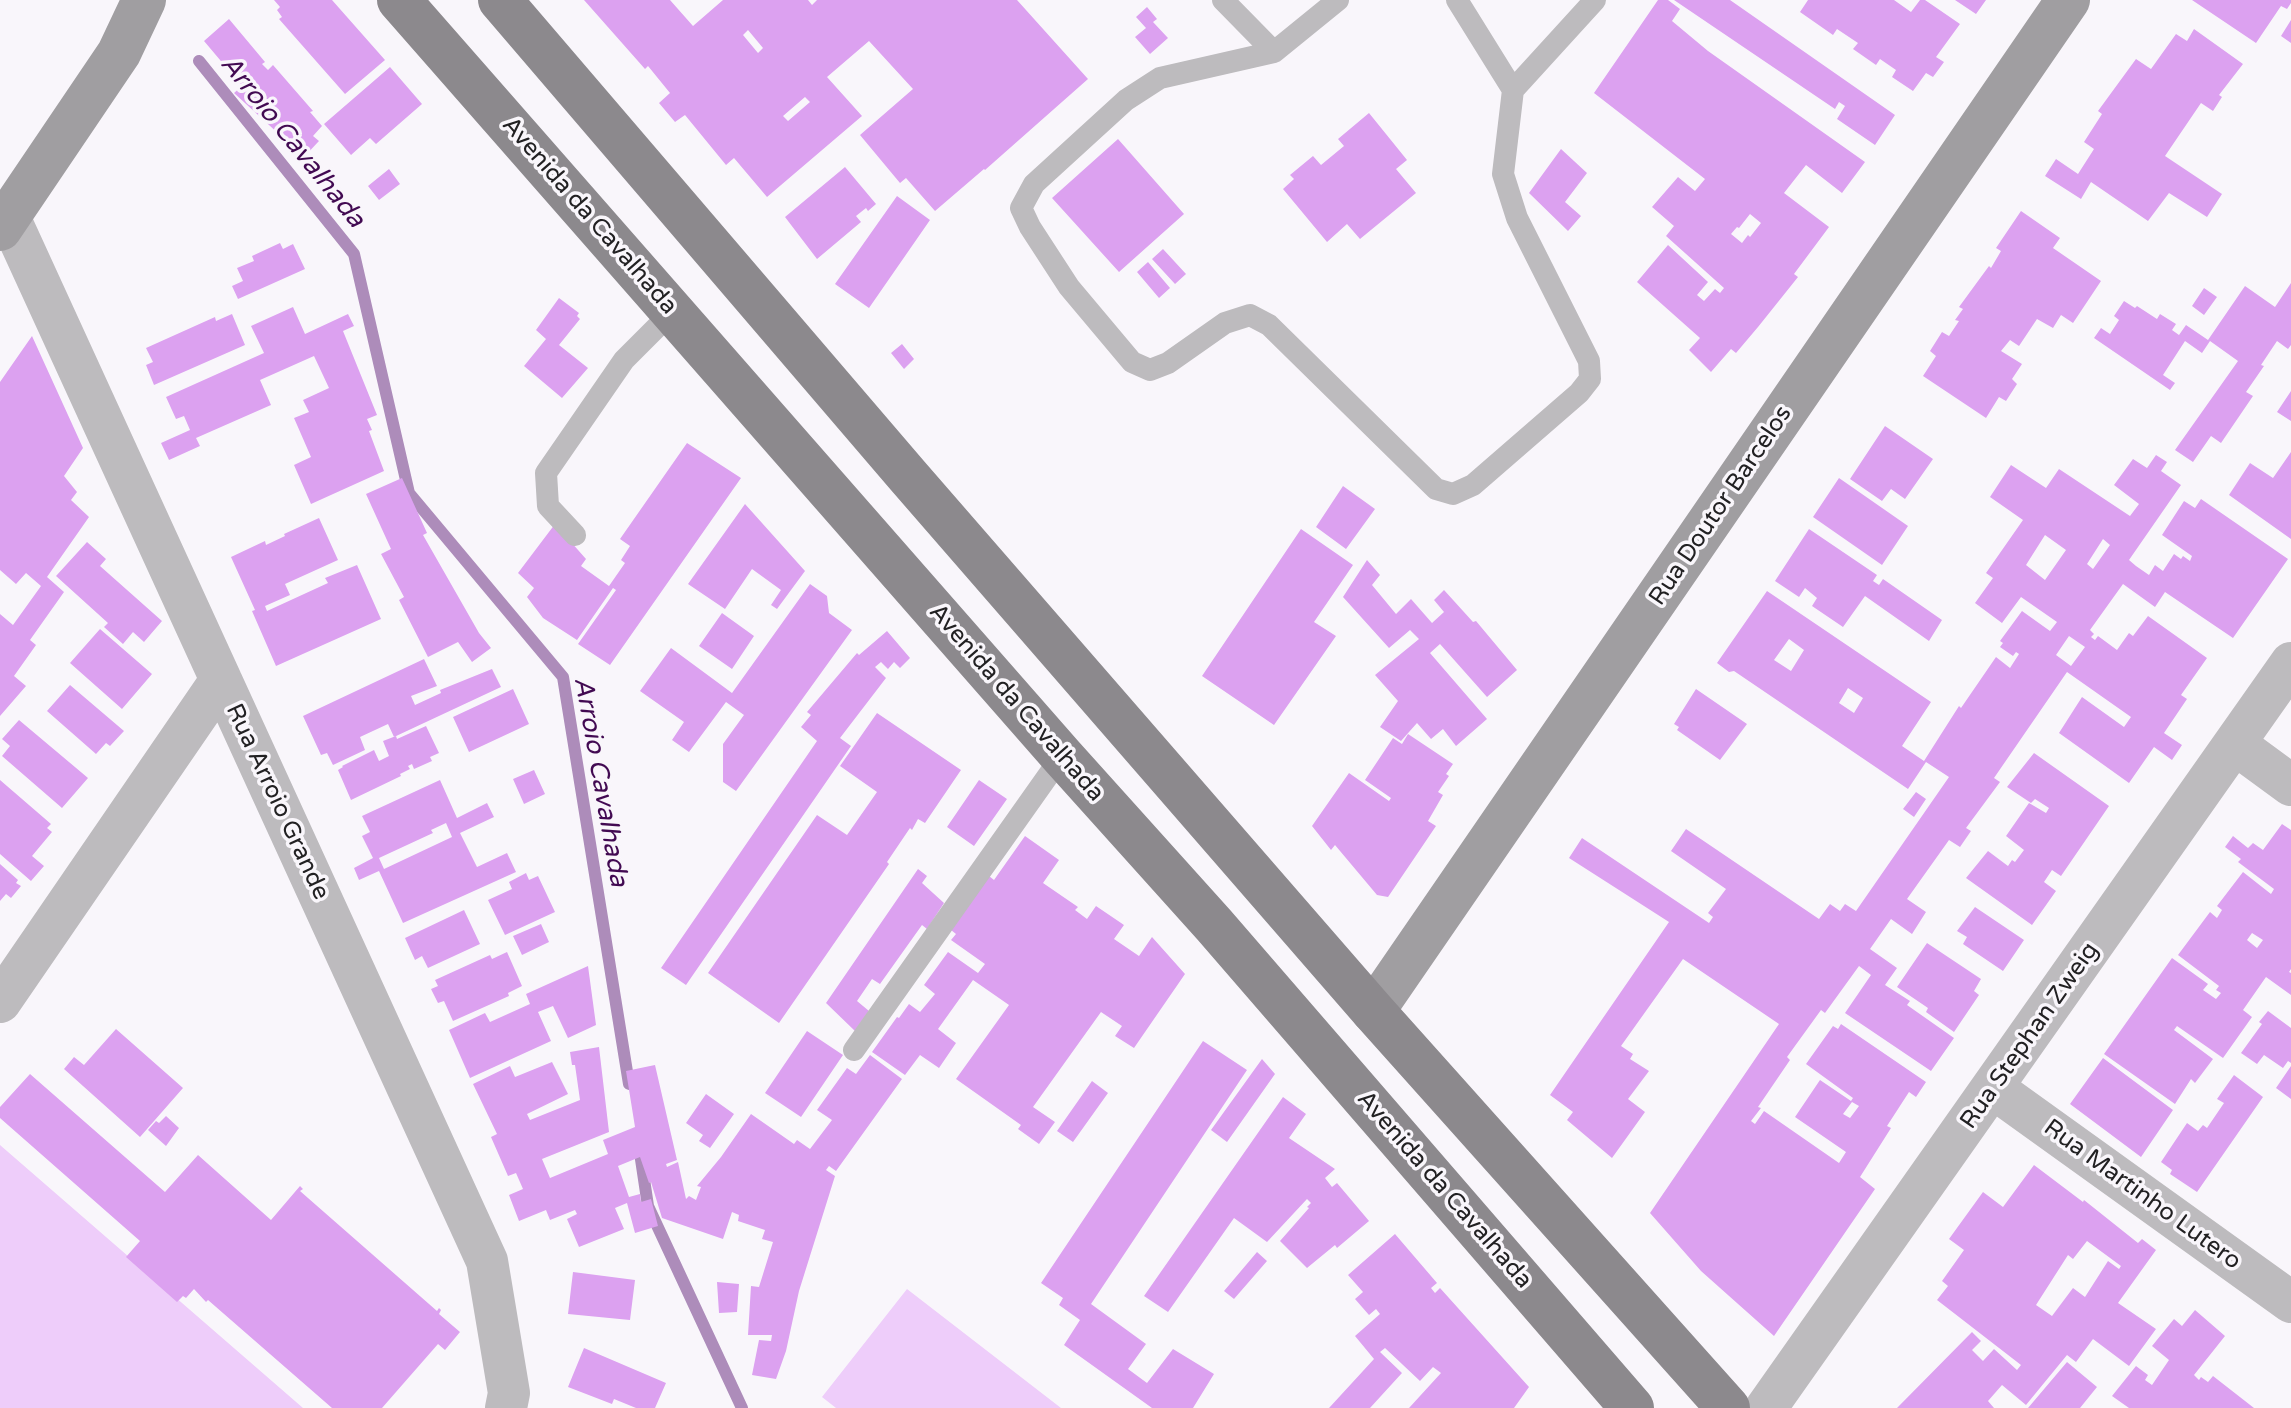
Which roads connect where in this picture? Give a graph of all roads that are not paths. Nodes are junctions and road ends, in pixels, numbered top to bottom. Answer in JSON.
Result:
{"nodes":[{"id":1,"x":144,"y":0,"type":"edge"},
{"id":2,"x":174,"y":0,"type":"edge"},
{"id":3,"x":399,"y":0,"type":"edge"},
{"id":4,"x":500,"y":0,"type":"edge"},
{"id":5,"x":1223,"y":0,"type":"edge"},
{"id":6,"x":1338,"y":0,"type":"edge"},
{"id":7,"x":1457,"y":0,"type":"edge"},
{"id":8,"x":1595,"y":0,"type":"edge"},
{"id":9,"x":2068,"y":0,"type":"edge"},
{"id":10,"x":1274,"y":52,"type":"junction"},
{"id":11,"x":119,"y":53,"type":"junction"},
{"id":12,"x":1513,"y":90,"type":"junction"},
{"id":13,"x":3,"y":219,"type":"edge"},
{"id":14,"x":673,"y":311,"type":"junction"},
{"id":15,"x":575,"y":535,"type":"dead end"},
{"id":16,"x":2291,"y":663,"type":"edge"},
{"id":17,"x":221,"y":680,"type":"junction"},
{"id":18,"x":2235,"y":744,"type":"junction"},
{"id":19,"x":1062,"y":756,"type":"junction"},
{"id":20,"x":2291,"y":785,"type":"edge"},
{"id":21,"x":1214,"y":925,"type":"junction"},
{"id":22,"x":0,"y":1002,"type":"edge"},
{"id":23,"x":1373,"y":1011,"type":"junction"},
{"id":24,"x":854,"y":1050,"type":"dead end"},
{"id":25,"x":1993,"y":1088,"type":"junction"},
{"id":26,"x":2291,"y":1302,"type":"edge"},
{"id":27,"x":506,"y":1408,"type":"edge"},
{"id":28,"x":1632,"y":1408,"type":"edge"},
{"id":29,"x":1728,"y":1408,"type":"edge"},
{"id":30,"x":1766,"y":1408,"type":"edge"}],
"edges":[{"from":1,"to":11,"type":"street"},
{"from":2,"to":11,"type":"street"},
{"from":3,"to":14,"type":"main road","name":"Avenida da Cavalhada"},
{"from":4,"to":23,"type":"main road"},
{"from":5,"to":10,"type":"lane"},
{"from":6,"to":10,"type":"lane"},
{"from":7,"to":12,"type":"lane"},
{"from":8,"to":12,"type":"lane"},
{"from":9,"to":23,"type":"street","name":"Rua Doutor Barcelos"},
{"from":10,"to":12,"type":"lane"},
{"from":11,"to":13,"type":"street"},
{"from":13,"to":17,"type":"street","name":"Rua Arroio Grande"},
{"from":14,"to":15,"type":"lane"},
{"from":14,"to":19,"type":"main road","name":"Avenida da Cavalhada"},
{"from":16,"to":18,"type":"street","name":"Rua Stephan Zweig"},
{"from":17,"to":22,"type":"street"},
{"from":17,"to":27,"type":"street","name":"Rua Arroio Grande"},
{"from":18,"to":20,"type":"street"},
{"from":18,"to":25,"type":"street","name":"Rua Stephan Zweig"},
{"from":19,"to":21,"type":"main road","name":"Avenida da Cavalhada"},
{"from":19,"to":24,"type":"lane"},
{"from":21,"to":23,"type":"main road"},
{"from":21,"to":28,"type":"main road","name":"Avenida da Cavalhada"},
{"from":23,"to":29,"type":"main road"},
{"from":25,"to":26,"type":"street","name":"Rua Martinho Lutero"},
{"from":25,"to":30,"type":"street","name":"Rua Stephan Zweig"}]}
